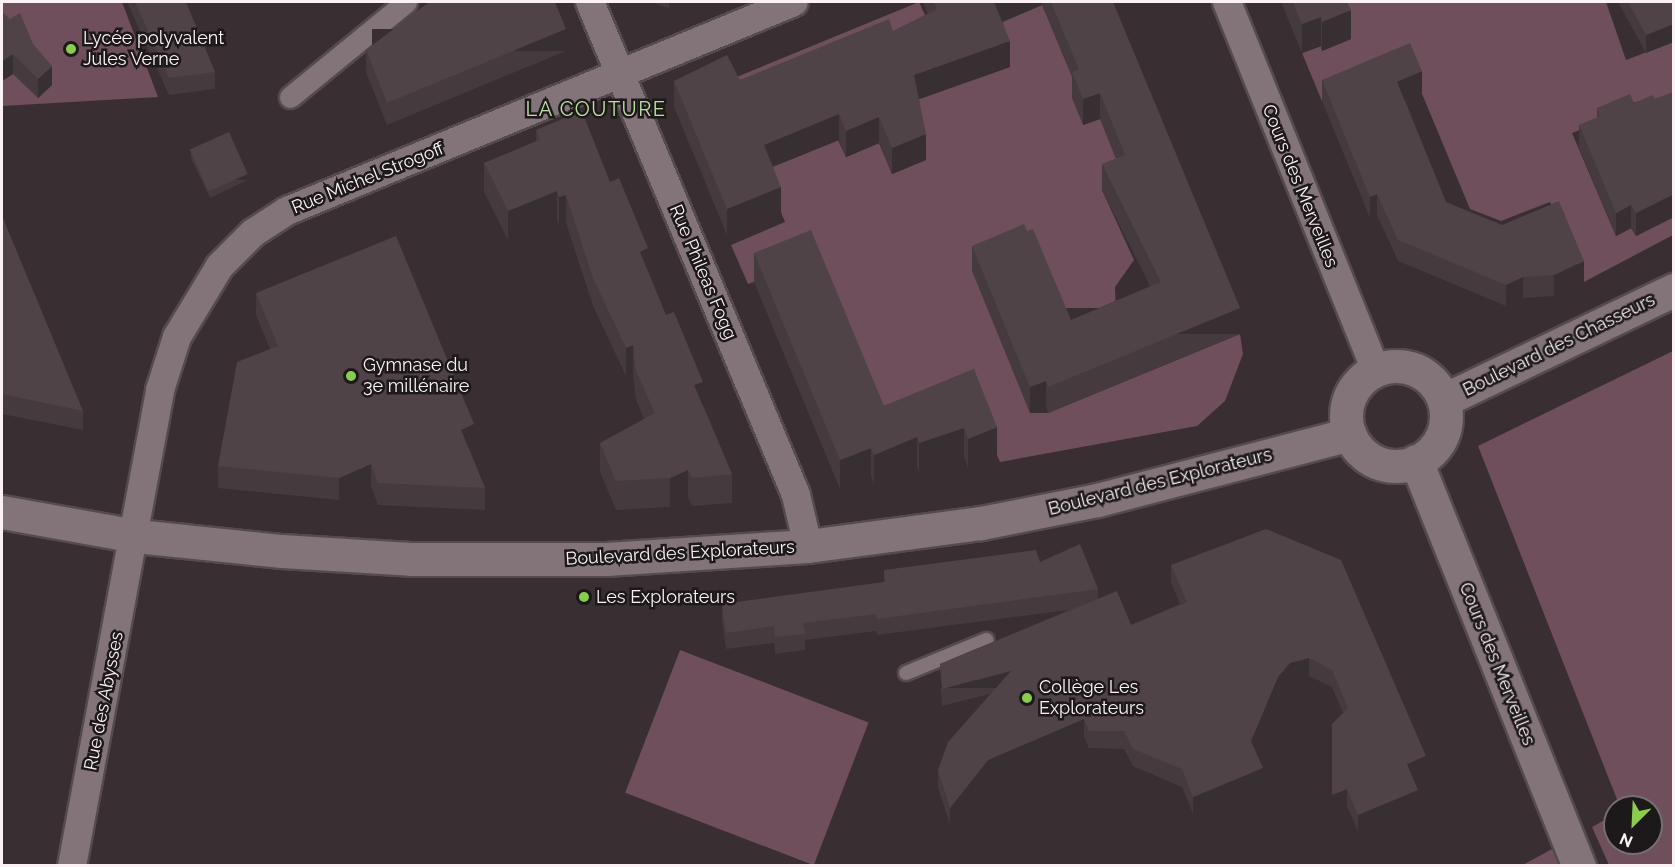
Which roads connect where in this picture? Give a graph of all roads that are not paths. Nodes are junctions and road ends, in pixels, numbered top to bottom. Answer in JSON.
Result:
{"nodes":[{"id":1,"x":406,"y":2,"type":"edge"},
{"id":2,"x":590,"y":2,"type":"edge"},
{"id":3,"x":794,"y":2,"type":"edge"},
{"id":4,"x":1227,"y":2,"type":"edge"},
{"id":5,"x":621,"y":74,"type":"junction"},
{"id":6,"x":290,"y":97,"type":"dead end"},
{"id":7,"x":1674,"y":290,"type":"edge"},
{"id":8,"x":1376,"y":370,"type":"junction"},
{"id":9,"x":1444,"y":400,"type":"junction"},
{"id":10,"x":1350,"y":434,"type":"junction"},
{"id":11,"x":1416,"y":461,"type":"junction"},
{"id":12,"x":2,"y":512,"type":"edge"},
{"id":13,"x":136,"y":536,"type":"junction"},
{"id":14,"x":808,"y":546,"type":"junction"},
{"id":15,"x":986,"y":639,"type":"dead end"},
{"id":16,"x":906,"y":673,"type":"dead end"},
{"id":17,"x":72,"y":866,"type":"edge"},
{"id":18,"x":1579,"y":866,"type":"edge"}],
"edges":[{"from":1,"to":6,"type":"street"},
{"from":2,"to":5,"type":"street","name":"Rue Phileas Fogg"},
{"from":3,"to":5,"type":"street","name":"Rue Michel Strogoff"},
{"from":4,"to":8,"type":"street","name":"Cours des Merveilles"},
{"from":5,"to":13,"type":"street","name":"Rue Michel Strogoff"},
{"from":5,"to":14,"type":"street","name":"Rue Phileas Fogg"},
{"from":7,"to":9,"type":"street","name":"Boulevard des Chasseurs"},
{"from":8,"to":9,"type":"street"},
{"from":8,"to":10,"type":"street"},
{"from":9,"to":11,"type":"street"},
{"from":10,"to":11,"type":"street"},
{"from":10,"to":14,"type":"street","name":"Boulevard des Explorateurs"},
{"from":11,"to":18,"type":"street","name":"Cours des Merveilles"},
{"from":12,"to":13,"type":"street","name":"Boulevard des Explorateurs"},
{"from":13,"to":14,"type":"street","name":"Boulevard des Explorateurs"},
{"from":13,"to":17,"type":"street","name":"Rue des Abysses"},
{"from":15,"to":16,"type":"lane"}]}
